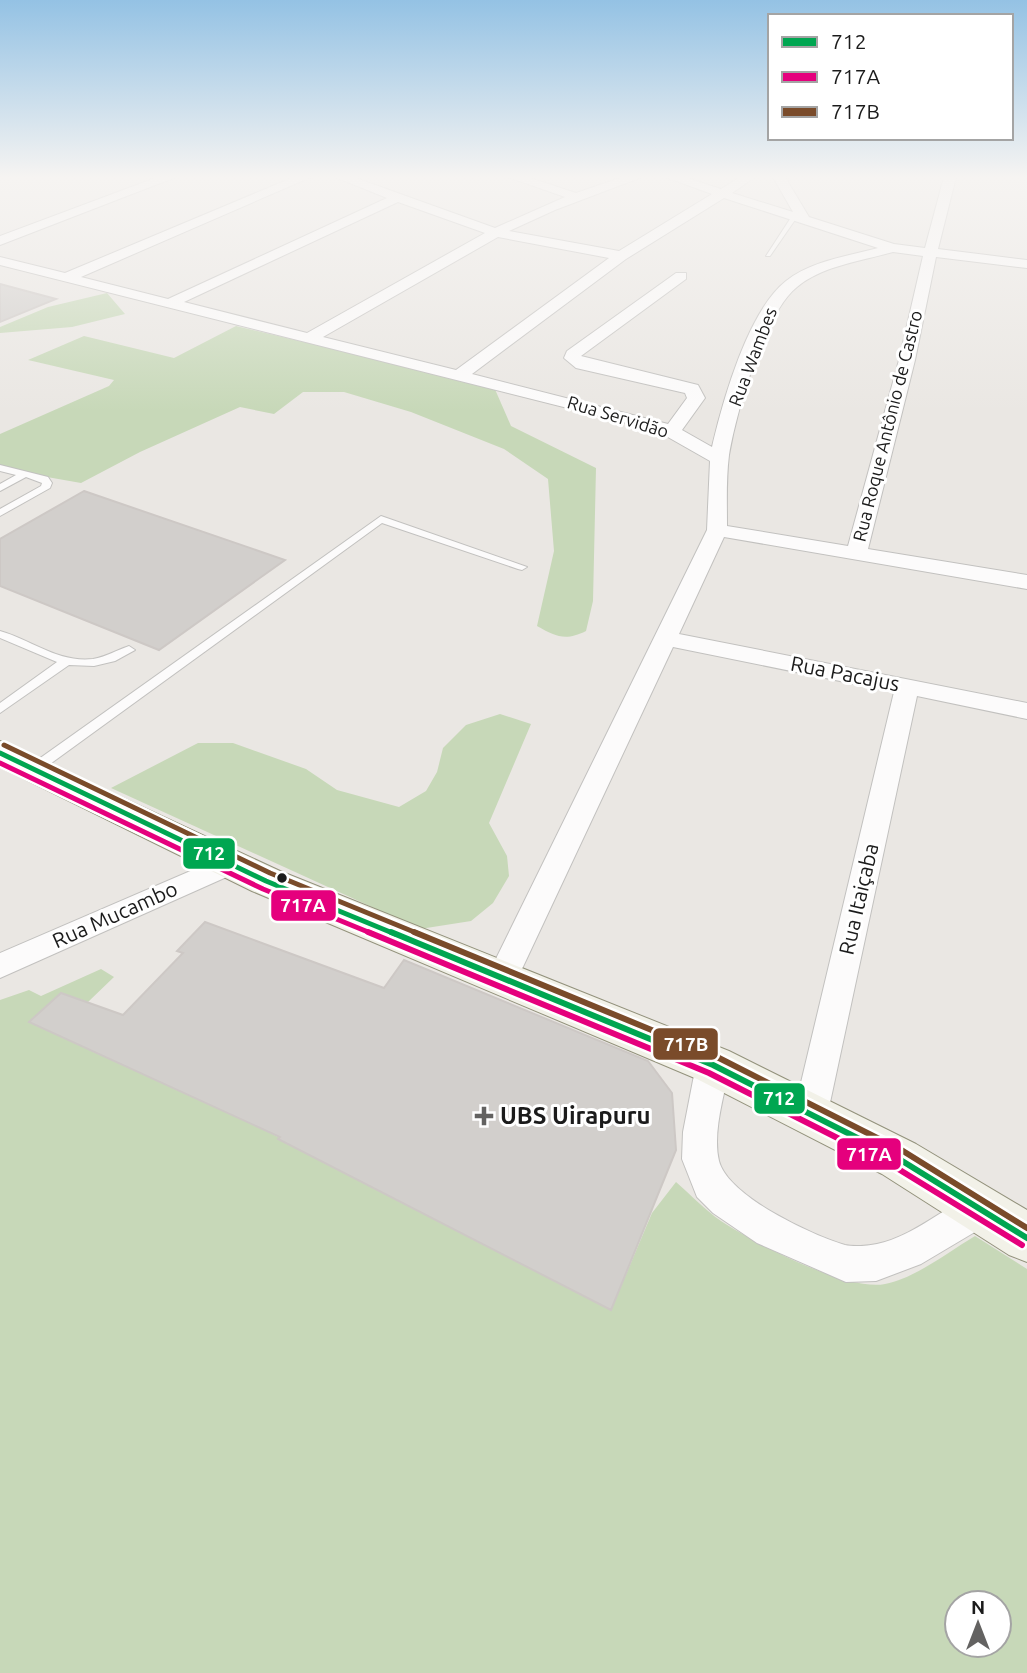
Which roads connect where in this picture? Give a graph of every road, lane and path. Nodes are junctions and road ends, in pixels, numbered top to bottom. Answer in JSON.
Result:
{"nodes":[{"id":1,"x":118,"y":255,"type":"edge"},
{"id":2,"x":274,"y":255,"type":"edge"},
{"id":3,"x":455,"y":255,"type":"edge"},
{"id":4,"x":616,"y":255,"type":"edge"},
{"id":5,"x":869,"y":255,"type":"edge"},
{"id":6,"x":930,"y":255,"type":"edge"},
{"id":7,"x":940,"y":255,"type":"edge"},
{"id":8,"x":621,"y":256,"type":"joint"},
{"id":9,"x":0,"y":261,"type":"edge"},
{"id":10,"x":1027,"y":264,"type":"edge"},
{"id":11,"x":68,"y":276,"type":"junction"},
{"id":12,"x":681,"y":276,"type":"dead end"},
{"id":13,"x":171,"y":303,"type":"junction"},
{"id":14,"x":312,"y":337,"type":"junction"},
{"id":15,"x":461,"y":374,"type":"junction"},
{"id":16,"x":672,"y":432,"type":"junction"},
{"id":17,"x":719,"y":458,"type":"junction"},
{"id":18,"x":0,"y":468,"type":"edge"},
{"id":19,"x":25,"y":474,"type":"junction"},
{"id":20,"x":0,"y":488,"type":"edge"},
{"id":21,"x":0,"y":513,"type":"edge"},
{"id":22,"x":716,"y":530,"type":"junction"},
{"id":23,"x":857,"y":552,"type":"junction"},
{"id":24,"x":522,"y":567,"type":"dead end"},
{"id":25,"x":1027,"y":582,"type":"edge"},
{"id":26,"x":0,"y":634,"type":"edge"},
{"id":27,"x":663,"y":638,"type":"junction"},
{"id":28,"x":129,"y":650,"type":"dead end"},
{"id":29,"x":64,"y":663,"type":"junction"},
{"id":30,"x":907,"y":687,"type":"junction"},
{"id":31,"x":0,"y":692,"type":"edge"},
{"id":32,"x":13,"y":699,"type":"junction"},
{"id":33,"x":0,"y":709,"type":"edge"},
{"id":34,"x":1027,"y":710,"type":"edge"},
{"id":35,"x":17,"y":761,"type":"edge"},
{"id":36,"x":230,"y":864,"type":"junction"},
{"id":37,"x":0,"y":966,"type":"edge"},
{"id":38,"x":502,"y":979,"type":"junction"},
{"id":39,"x":712,"y":1065,"type":"junction"},
{"id":40,"x":811,"y":1112,"type":"junction"},
{"id":41,"x":982,"y":1208,"type":"junction"},
{"id":42,"x":1027,"y":1238,"type":"edge"}],
"edges":[{"from":1,"to":11,"type":"street"},
{"from":2,"to":13,"type":"street"},
{"from":3,"to":14,"type":"street"},
{"from":4,"to":8,"type":"street"},
{"from":5,"to":17,"type":"street","name":"Rua Wambes"},
{"from":6,"to":23,"type":"street","name":"Rua Roque Antônio de Castro"},
{"from":7,"to":10,"type":"street"},
{"from":8,"to":15,"type":"street"},
{"from":9,"to":11,"type":"street","name":"Rua Servidão"},
{"from":11,"to":13,"type":"street","name":"Rua Servidão"},
{"from":12,"to":16,"type":"street"},
{"from":13,"to":14,"type":"street","name":"Rua Servidão"},
{"from":14,"to":15,"type":"street","name":"Rua Servidão"},
{"from":15,"to":16,"type":"street","name":"Rua Servidão"},
{"from":16,"to":17,"type":"street","name":"Rua Servidão"},
{"from":17,"to":22,"type":"street"},
{"from":18,"to":19,"type":"lane"},
{"from":19,"to":20,"type":"lane"},
{"from":19,"to":21,"type":"lane"},
{"from":22,"to":23,"type":"street"},
{"from":22,"to":27,"type":"street"},
{"from":23,"to":25,"type":"street"},
{"from":24,"to":35,"type":"lane"},
{"from":26,"to":29,"type":"lane"},
{"from":27,"to":30,"type":"street","name":"Rua Pacajus"},
{"from":27,"to":38,"type":"street"},
{"from":28,"to":29,"type":"lane"},
{"from":29,"to":32,"type":"lane"},
{"from":30,"to":34,"type":"street","name":"Rua Pacajus"},
{"from":30,"to":40,"type":"street","name":"Rua Itaiçaba"},
{"from":31,"to":32,"type":"lane"},
{"from":32,"to":33,"type":"lane"},
{"from":35,"to":36,"type":"street"},
{"from":36,"to":37,"type":"street","name":"Rua Mucambo"},
{"from":36,"to":38,"type":"street"},
{"from":38,"to":39,"type":"street"},
{"from":39,"to":40,"type":"street"},
{"from":39,"to":41,"type":"street"},
{"from":40,"to":41,"type":"street"},
{"from":41,"to":42,"type":"street"}]}
